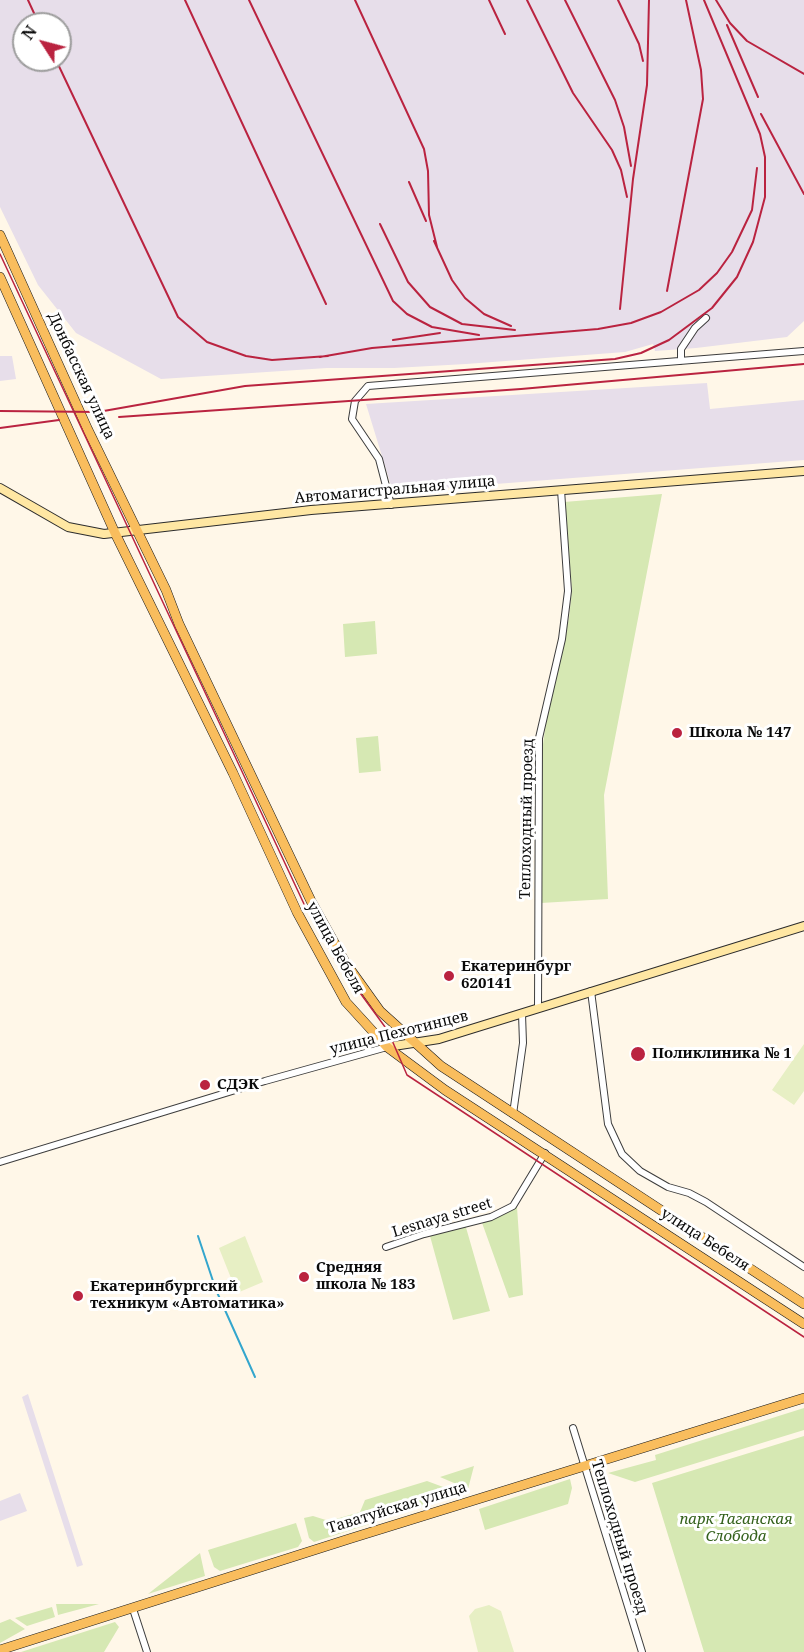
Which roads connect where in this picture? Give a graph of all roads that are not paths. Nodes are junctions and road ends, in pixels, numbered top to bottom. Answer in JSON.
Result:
{"nodes":[{"id":1,"x":0,"y":235,"type":"edge"},
{"id":2,"x":0,"y":277,"type":"edge"},
{"id":3,"x":706,"y":318,"type":"dead end"},
{"id":4,"x":804,"y":351,"type":"edge"},
{"id":5,"x":681,"y":361,"type":"junction"},
{"id":6,"x":804,"y":471,"type":"edge"},
{"id":7,"x":0,"y":488,"type":"edge"},
{"id":8,"x":561,"y":490,"type":"junction"},
{"id":9,"x":391,"y":505,"type":"junction"},
{"id":10,"x":136,"y":530,"type":"junction"},
{"id":11,"x":115,"y":533,"type":"junction"},
{"id":12,"x":804,"y":926,"type":"edge"},
{"id":13,"x":591,"y":991,"type":"junction"},
{"id":14,"x":538,"y":1008,"type":"junction"},
{"id":15,"x":522,"y":1014,"type":"junction"},
{"id":16,"x":415,"y":1044,"type":"junction"},
{"id":17,"x":387,"y":1047,"type":"junction"},
{"id":18,"x":513,"y":1115,"type":"junction"},
{"id":19,"x":545,"y":1153,"type":"junction"},
{"id":20,"x":0,"y":1162,"type":"edge"},
{"id":21,"x":386,"y":1247,"type":"dead end"},
{"id":22,"x":804,"y":1267,"type":"edge"},
{"id":23,"x":804,"y":1304,"type":"edge"},
{"id":24,"x":804,"y":1324,"type":"edge"},
{"id":25,"x":804,"y":1398,"type":"edge"},
{"id":26,"x":573,"y":1428,"type":"dead end"},
{"id":27,"x":584,"y":1467,"type":"junction"},
{"id":28,"x":133,"y":1609,"type":"junction"},
{"id":29,"x":0,"y":1650,"type":"edge"},
{"id":30,"x":147,"y":1652,"type":"edge"},
{"id":31,"x":642,"y":1652,"type":"edge"}],
"edges":[{"from":1,"to":10,"type":"main road","name":"Донбасская улица"},
{"from":2,"to":11,"type":"main road"},
{"from":3,"to":5,"type":"street"},
{"from":4,"to":5,"type":"street"},
{"from":5,"to":9,"type":"street"},
{"from":6,"to":8,"type":"main road","name":"Автомагистральная улица"},
{"from":7,"to":11,"type":"main road","name":"Автомагистральная улица"},
{"from":8,"to":9,"type":"main road","name":"Автомагистральная улица"},
{"from":8,"to":14,"type":"street","name":"Теплоходный проезд"},
{"from":9,"to":10,"type":"main road","name":"Автомагистральная улица"},
{"from":10,"to":11,"type":"main road","name":"Автомагистральная улица"},
{"from":10,"to":16,"type":"main road","name":"улица Бебеля"},
{"from":11,"to":17,"type":"main road","name":"улица Бебеля"},
{"from":12,"to":13,"type":"main road","name":"улица Пехотинцев"},
{"from":13,"to":14,"type":"main road","name":"улица Пехотинцев"},
{"from":13,"to":22,"type":"street"},
{"from":14,"to":15,"type":"main road","name":"улица Пехотинцев"},
{"from":15,"to":16,"type":"main road","name":"улица Пехотинцев"},
{"from":15,"to":18,"type":"street"},
{"from":16,"to":17,"type":"main road","name":"улица Пехотинцев"},
{"from":16,"to":18,"type":"main road","name":"улица Бебеля"},
{"from":17,"to":19,"type":"main road","name":"улица Бебеля"},
{"from":17,"to":20,"type":"street","name":"улица Пехотинцев"},
{"from":18,"to":23,"type":"main road","name":"улица Бебеля"},
{"from":19,"to":21,"type":"street","name":"Lesnaya street"},
{"from":19,"to":24,"type":"main road","name":"улица Бебеля"},
{"from":25,"to":27,"type":"main road","name":"Таватуйская улица"},
{"from":26,"to":27,"type":"street","name":"Теплоходный проезд"},
{"from":27,"to":28,"type":"main road","name":"Таватуйская улица"},
{"from":27,"to":31,"type":"street","name":"Теплоходный проезд"},
{"from":28,"to":29,"type":"main road","name":"Таватуйская улица"},
{"from":28,"to":30,"type":"street"}]}
